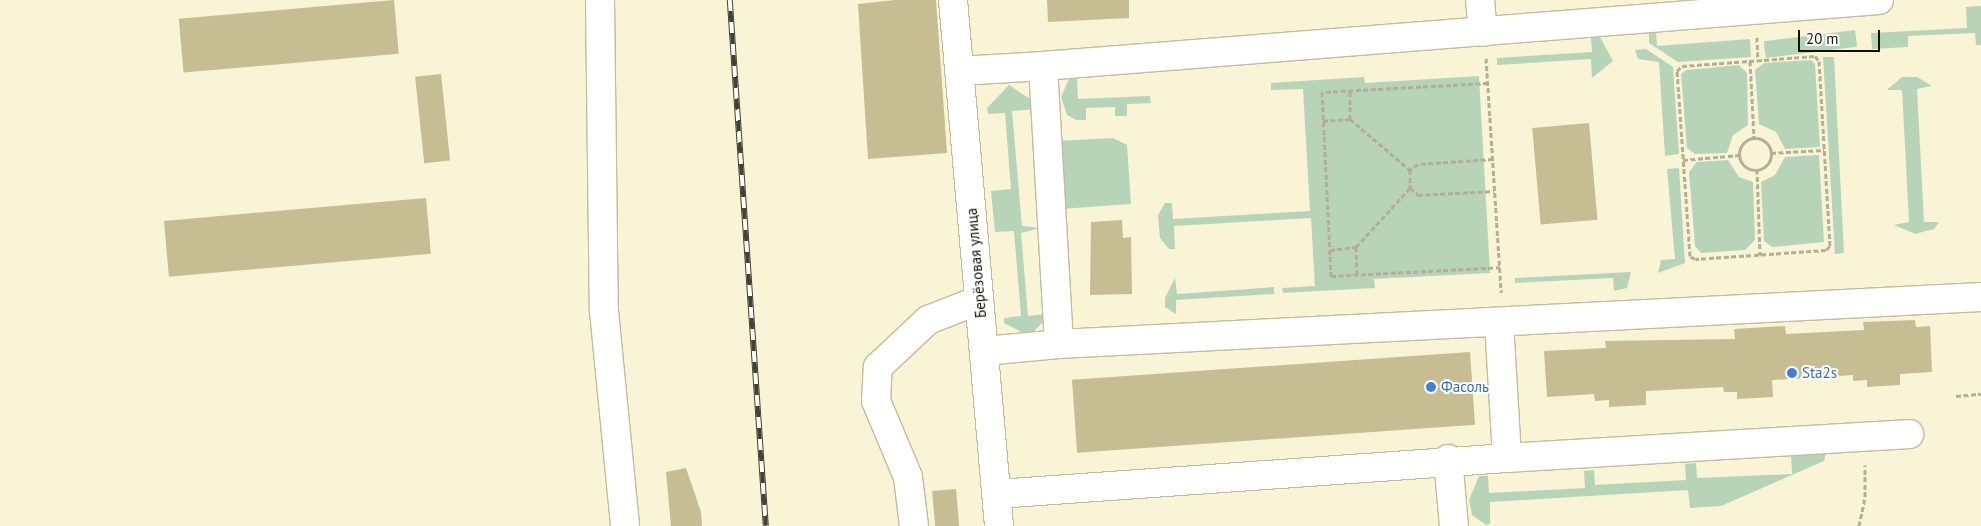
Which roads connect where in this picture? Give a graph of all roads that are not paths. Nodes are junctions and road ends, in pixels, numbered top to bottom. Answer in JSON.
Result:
{"nodes":[{"id":1,"x":600,"y":0,"type":"edge"},
{"id":2,"x":953,"y":0,"type":"edge"},
{"id":3,"x":1480,"y":0,"type":"edge"},
{"id":4,"x":1879,"y":0,"type":"edge"},
{"id":5,"x":1484,"y":31,"type":"junction"},
{"id":6,"x":1043,"y":66,"type":"junction"},
{"id":7,"x":960,"y":72,"type":"junction"},
{"id":8,"x":1981,"y":297,"type":"edge"},
{"id":9,"x":980,"y":300,"type":"junction"},
{"id":10,"x":1501,"y":322,"type":"junction"},
{"id":11,"x":1059,"y":344,"type":"junction"},
{"id":12,"x":984,"y":351,"type":"junction"},
{"id":13,"x":1909,"y":434,"type":"dead end"},
{"id":14,"x":1507,"y":458,"type":"junction"},
{"id":15,"x":1448,"y":459,"type":"junction"},
{"id":16,"x":996,"y":494,"type":"junction"},
{"id":17,"x":625,"y":526,"type":"edge"},
{"id":18,"x":914,"y":526,"type":"edge"},
{"id":19,"x":999,"y":526,"type":"edge"},
{"id":20,"x":1454,"y":526,"type":"edge"}],
"edges":[{"from":1,"to":17,"type":"street"},
{"from":2,"to":7,"type":"street","name":"Берёзовая улица"},
{"from":3,"to":5,"type":"street"},
{"from":4,"to":5,"type":"street"},
{"from":5,"to":6,"type":"street"},
{"from":6,"to":7,"type":"street"},
{"from":6,"to":11,"type":"street"},
{"from":7,"to":9,"type":"street","name":"Берёзовая улица"},
{"from":8,"to":10,"type":"street"},
{"from":9,"to":12,"type":"street","name":"Берёзовая улица"},
{"from":9,"to":18,"type":"street"},
{"from":10,"to":11,"type":"street"},
{"from":10,"to":14,"type":"street"},
{"from":11,"to":12,"type":"street"},
{"from":12,"to":16,"type":"street","name":"Берёзовая улица"},
{"from":13,"to":14,"type":"street"},
{"from":14,"to":15,"type":"street"},
{"from":15,"to":16,"type":"street"},
{"from":15,"to":20,"type":"street"},
{"from":16,"to":19,"type":"street","name":"Берёзовая улица"}]}
